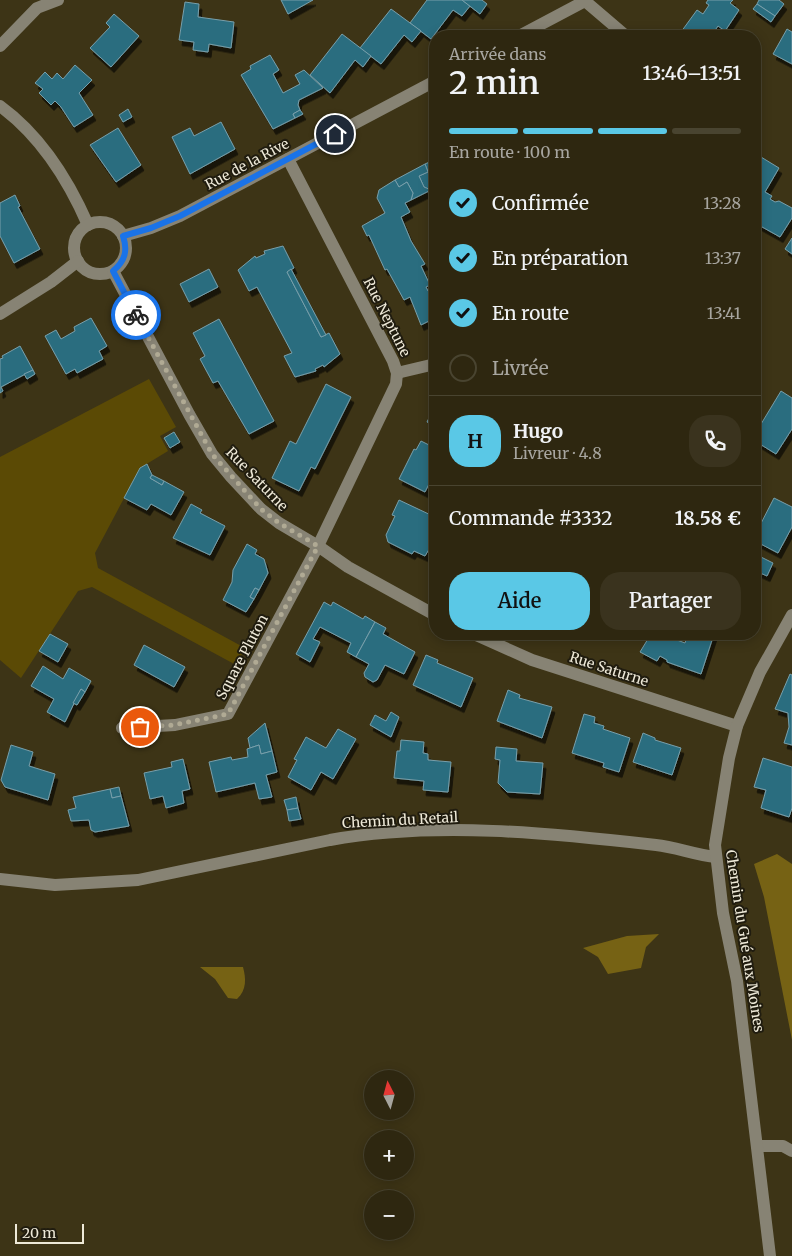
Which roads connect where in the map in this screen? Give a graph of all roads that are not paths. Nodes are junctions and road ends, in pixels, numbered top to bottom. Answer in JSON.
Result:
{"nodes":[{"id":1,"x":58,"y":0,"type":"edge"},
{"id":2,"x":581,"y":2,"type":"edge"},
{"id":3,"x":530,"y":30,"type":"edge"},
{"id":4,"x":618,"y":30,"type":"edge"},
{"id":5,"x":0,"y":46,"type":"edge"},
{"id":6,"x":429,"y":84,"type":"edge"},
{"id":7,"x":0,"y":106,"type":"edge"},
{"id":8,"x":288,"y":159,"type":"junction"},
{"id":9,"x":88,"y":225,"type":"junction"},
{"id":10,"x":123,"y":236,"type":"junction"},
{"id":11,"x":78,"y":261,"type":"junction"},
{"id":12,"x":113,"y":271,"type":"junction"},
{"id":13,"x":0,"y":314,"type":"edge"},
{"id":14,"x":429,"y":365,"type":"edge"},
{"id":15,"x":397,"y":372,"type":"junction"},
{"id":16,"x":318,"y":546,"type":"junction"},
{"id":17,"x":429,"y":612,"type":"edge"},
{"id":18,"x":792,"y":615,"type":"edge"},
{"id":19,"x":487,"y":640,"type":"edge"},
{"id":20,"x":737,"y":726,"type":"junction"},
{"id":21,"x":122,"y":728,"type":"dead end"},
{"id":22,"x":716,"y":857,"type":"junction"},
{"id":23,"x":0,"y":879,"type":"edge"},
{"id":24,"x":758,"y":1146,"type":"junction"},
{"id":25,"x":792,"y":1151,"type":"edge"},
{"id":26,"x":770,"y":1256,"type":"edge"}],
"edges":[{"from":1,"to":5,"type":"street"},
{"from":2,"to":3,"type":"street"},
{"from":2,"to":4,"type":"street"},
{"from":6,"to":8,"type":"street","name":"Rue de la Rive"},
{"from":7,"to":9,"type":"street"},
{"from":8,"to":10,"type":"street","name":"Rue de la Rive"},
{"from":8,"to":15,"type":"street","name":"Rue Neptune"},
{"from":9,"to":10,"type":"street"},
{"from":9,"to":11,"type":"street"},
{"from":10,"to":12,"type":"street"},
{"from":11,"to":12,"type":"street"},
{"from":11,"to":13,"type":"street"},
{"from":12,"to":16,"type":"street","name":"Rue Saturne"},
{"from":14,"to":15,"type":"street"},
{"from":15,"to":16,"type":"street","name":"Rue Neptune"},
{"from":16,"to":17,"type":"street","name":"Rue Saturne"},
{"from":16,"to":21,"type":"street","name":"Square Pluton"},
{"from":18,"to":20,"type":"street","name":"Chemin du Gué aux Moines"},
{"from":19,"to":20,"type":"street","name":"Rue Saturne"},
{"from":20,"to":22,"type":"street","name":"Chemin du Gué aux Moines"},
{"from":22,"to":23,"type":"street","name":"Chemin du Retail"},
{"from":22,"to":24,"type":"street","name":"Chemin du Gué aux Moines"},
{"from":24,"to":25,"type":"street"},
{"from":24,"to":26,"type":"street","name":"Chemin du Gué aux Moines"}]}
